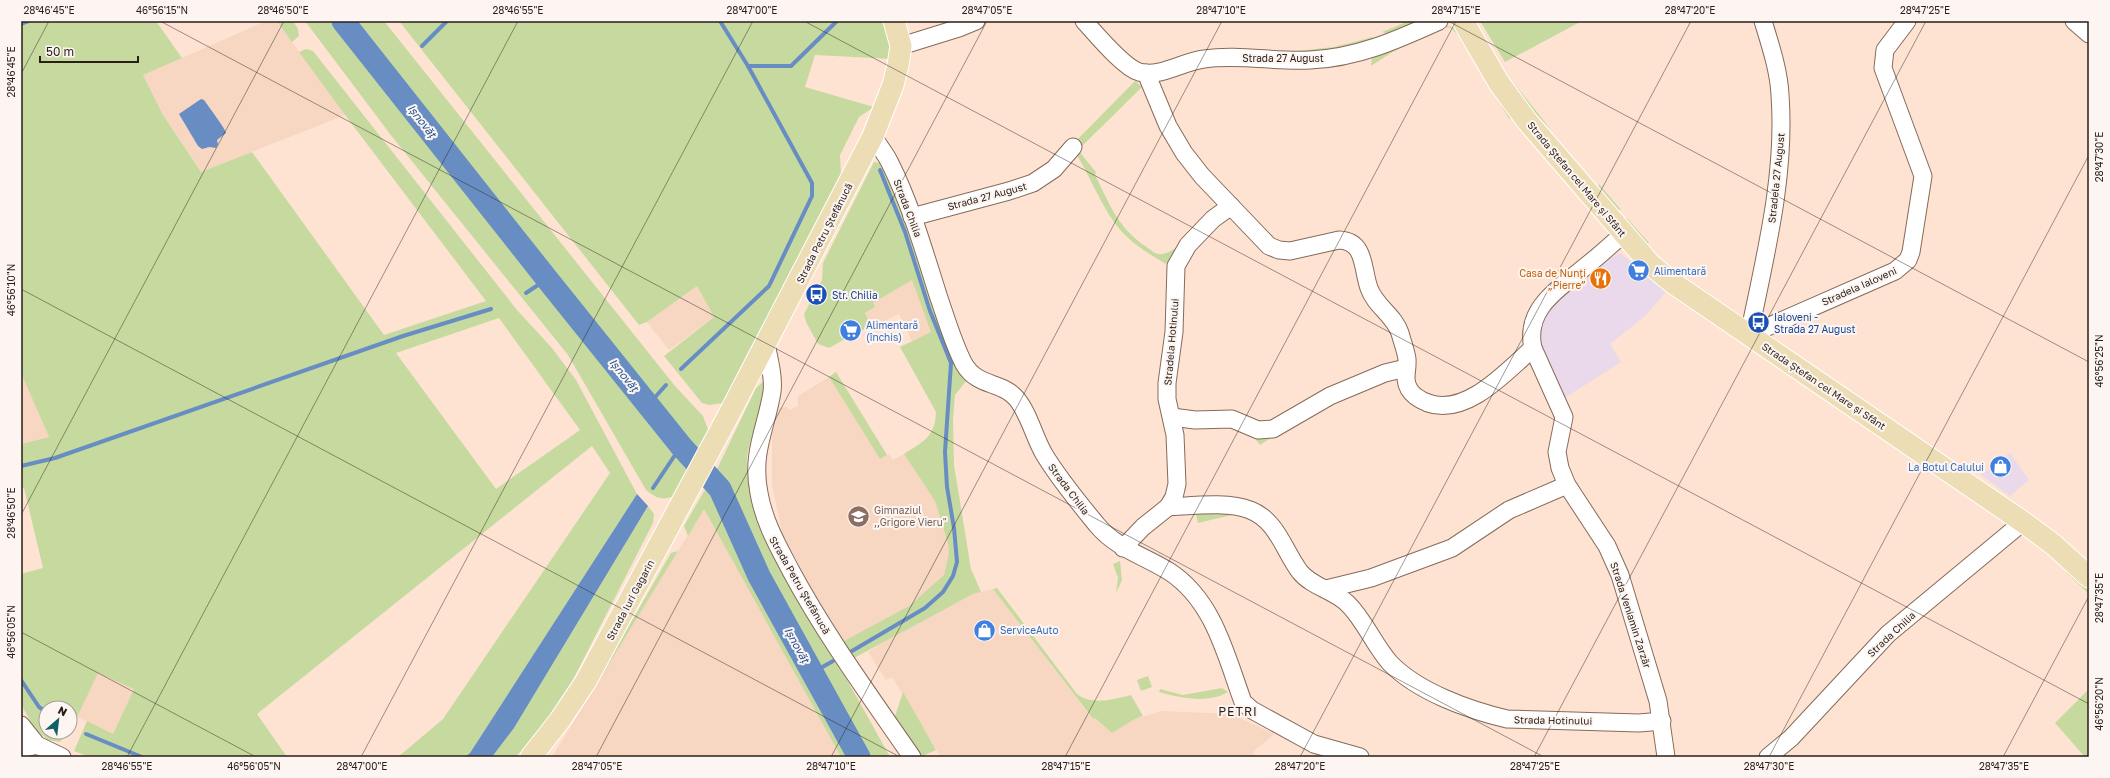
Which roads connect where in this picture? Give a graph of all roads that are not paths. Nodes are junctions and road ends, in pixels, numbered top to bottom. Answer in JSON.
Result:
{"nodes":[{"id":1,"x":894,"y":21,"type":"edge"},
{"id":2,"x":976,"y":21,"type":"edge"},
{"id":3,"x":1084,"y":21,"type":"edge"},
{"id":4,"x":1439,"y":21,"type":"edge"},
{"id":5,"x":1463,"y":21,"type":"edge"},
{"id":6,"x":1763,"y":21,"type":"edge"},
{"id":7,"x":1907,"y":21,"type":"edge"},
{"id":8,"x":2074,"y":21,"type":"edge"},
{"id":9,"x":2089,"y":34,"type":"edge"},
{"id":10,"x":901,"y":46,"type":"junction"},
{"id":11,"x":1146,"y":73,"type":"junction"},
{"id":12,"x":873,"y":136,"type":"junction"},
{"id":13,"x":1073,"y":147,"type":"dead end"},
{"id":14,"x":1232,"y":206,"type":"junction"},
{"id":15,"x":912,"y":217,"type":"junction"},
{"id":16,"x":1623,"y":234,"type":"junction"},
{"id":17,"x":1749,"y":335,"type":"junction"},
{"id":18,"x":766,"y":344,"type":"junction"},
{"id":19,"x":1533,"y":348,"type":"junction"},
{"id":20,"x":1406,"y":368,"type":"junction"},
{"id":21,"x":1172,"y":417,"type":"junction"},
{"id":22,"x":718,"y":436,"type":"joint"},
{"id":23,"x":1567,"y":485,"type":"junction"},
{"id":24,"x":1168,"y":507,"type":"junction"},
{"id":25,"x":2024,"y":522,"type":"junction"},
{"id":26,"x":1123,"y":548,"type":"junction"},
{"id":27,"x":2089,"y":577,"type":"edge"},
{"id":28,"x":1326,"y":589,"type":"junction"},
{"id":29,"x":1662,"y":721,"type":"junction"},
{"id":30,"x":21,"y":725,"type":"edge"},
{"id":31,"x":29,"y":747,"type":"edge"},
{"id":32,"x":62,"y":757,"type":"edge"},
{"id":33,"x":531,"y":757,"type":"edge"},
{"id":34,"x":912,"y":757,"type":"edge"},
{"id":35,"x":1360,"y":757,"type":"edge"},
{"id":36,"x":1666,"y":757,"type":"edge"},
{"id":37,"x":1768,"y":757,"type":"edge"}],
"edges":[{"from":1,"to":10,"type":"main road","name":"Strada Petru Ștefănucă"},
{"from":2,"to":10,"type":"street"},
{"from":3,"to":11,"type":"street"},
{"from":4,"to":11,"type":"street","name":"Strada 27 August"},
{"from":5,"to":16,"type":"main road","name":"Strada Ștefan cel Mare și Sfânt"},
{"from":6,"to":17,"type":"street","name":"Stradela 27 August"},
{"from":7,"to":17,"type":"street","name":"Stradela Ialoveni"},
{"from":8,"to":9,"type":"street"},
{"from":10,"to":12,"type":"main road","name":"Strada Petru Ștefănucă"},
{"from":11,"to":14,"type":"street"},
{"from":12,"to":15,"type":"street","name":"Strada Chilia"},
{"from":12,"to":18,"type":"main road","name":"Strada Petru Ștefănucă"},
{"from":13,"to":15,"type":"street","name":"Strada 27 August"},
{"from":14,"to":20,"type":"street"},
{"from":14,"to":21,"type":"street","name":"Stradela Hotinului"},
{"from":15,"to":26,"type":"street","name":"Strada Chilia"},
{"from":16,"to":17,"type":"main road","name":"Strada Ștefan cel Mare și Sfânt"},
{"from":16,"to":19,"type":"street"},
{"from":17,"to":25,"type":"main road","name":"Strada Ștefan cel Mare și Sfânt"},
{"from":18,"to":22,"type":"main road","name":"Strada Petru Ștefănucă"},
{"from":18,"to":34,"type":"street","name":"Strada Petru Ştefănucă"},
{"from":19,"to":20,"type":"street"},
{"from":19,"to":23,"type":"street","name":"Strada Veniamin Zarzăr"},
{"from":20,"to":21,"type":"street"},
{"from":21,"to":24,"type":"street"},
{"from":22,"to":33,"type":"main road","name":"Strada Iuri Gagarin"},
{"from":23,"to":28,"type":"street"},
{"from":23,"to":29,"type":"street","name":"Strada Veniamin Zarzăr"},
{"from":24,"to":26,"type":"street"},
{"from":24,"to":28,"type":"street","name":"Strada Hotinului"},
{"from":25,"to":27,"type":"main road","name":"Strada Ștefan cel Mare și Sfânt"},
{"from":25,"to":37,"type":"street","name":"Strada Chilia"},
{"from":26,"to":35,"type":"street","name":"Strada Chilia"},
{"from":28,"to":29,"type":"street","name":"Strada Hotinului"},
{"from":29,"to":36,"type":"street","name":"Strada Veniamin Zarzăr"},
{"from":30,"to":31,"type":"street"},
{"from":31,"to":32,"type":"street"}]}
